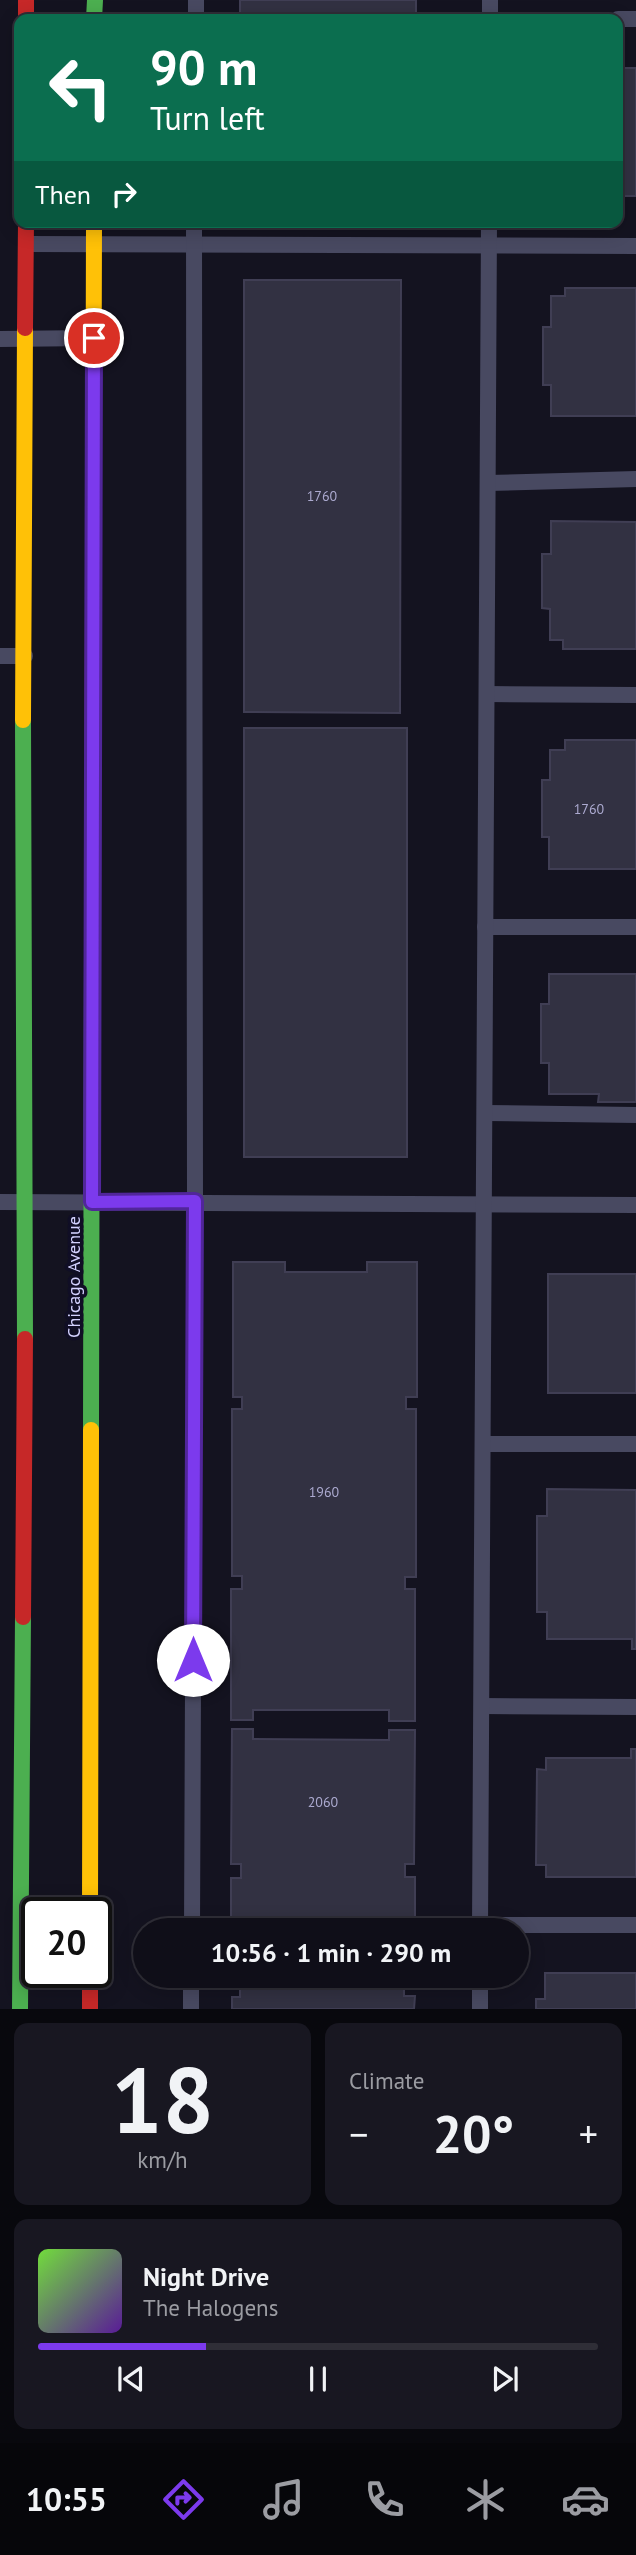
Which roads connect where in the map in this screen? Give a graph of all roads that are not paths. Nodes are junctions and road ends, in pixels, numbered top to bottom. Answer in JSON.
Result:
{"nodes":[{"id":1,"x":26,"y":228,"type":"edge"},
{"id":2,"x":94,"y":228,"type":"edge"},
{"id":3,"x":194,"y":228,"type":"edge"},
{"id":4,"x":489,"y":228,"type":"edge"},
{"id":5,"x":26,"y":244,"type":"junction"},
{"id":6,"x":94,"y":244,"type":"junction"},
{"id":7,"x":194,"y":245,"type":"junction"},
{"id":8,"x":489,"y":246,"type":"junction"},
{"id":9,"x":636,"y":246,"type":"edge"},
{"id":10,"x":0,"y":338,"type":"edge"},
{"id":11,"x":25,"y":338,"type":"junction"},
{"id":12,"x":94,"y":338,"type":"junction"},
{"id":13,"x":636,"y":479,"type":"edge"},
{"id":14,"x":488,"y":483,"type":"junction"},
{"id":15,"x":0,"y":656,"type":"edge"},
{"id":16,"x":25,"y":656,"type":"junction"},
{"id":17,"x":487,"y":694,"type":"junction"},
{"id":18,"x":636,"y":695,"type":"edge"},
{"id":19,"x":485,"y":926,"type":"junction"},
{"id":20,"x":636,"y":926,"type":"edge"},
{"id":21,"x":485,"y":1113,"type":"junction"},
{"id":22,"x":636,"y":1115,"type":"edge"},
{"id":23,"x":195,"y":1201,"type":"junction"},
{"id":24,"x":0,"y":1202,"type":"edge"},
{"id":25,"x":25,"y":1202,"type":"junction"},
{"id":26,"x":92,"y":1202,"type":"junction"},
{"id":27,"x":484,"y":1203,"type":"junction"},
{"id":28,"x":636,"y":1205,"type":"edge"},
{"id":29,"x":483,"y":1444,"type":"junction"},
{"id":30,"x":636,"y":1444,"type":"edge"},
{"id":31,"x":482,"y":1706,"type":"junction"},
{"id":32,"x":636,"y":1707,"type":"edge"},
{"id":33,"x":0,"y":1757,"type":"edge"},
{"id":34,"x":22,"y":1757,"type":"junction"},
{"id":35,"x":27,"y":1897,"type":"edge"},
{"id":36,"x":90,"y":1897,"type":"edge"},
{"id":37,"x":191,"y":1918,"type":"edge"},
{"id":38,"x":480,"y":1918,"type":"edge"},
{"id":39,"x":636,"y":1925,"type":"edge"},
{"id":40,"x":529,"y":1927,"type":"edge"},
{"id":41,"x":0,"y":1957,"type":"edge"},
{"id":42,"x":21,"y":1957,"type":"edge"},
{"id":43,"x":24,"y":1988,"type":"edge"},
{"id":44,"x":90,"y":1988,"type":"edge"},
{"id":45,"x":191,"y":1988,"type":"edge"},
{"id":46,"x":480,"y":1988,"type":"edge"},
{"id":47,"x":20,"y":2009,"type":"edge"},
{"id":48,"x":90,"y":2009,"type":"edge"},
{"id":49,"x":191,"y":2009,"type":"edge"},
{"id":50,"x":480,"y":2009,"type":"edge"}],
"edges":[{"from":1,"to":5,"type":"main road"},
{"from":2,"to":6,"type":"main road","name":"Chicago Avenue"},
{"from":3,"to":7,"type":"lane"},
{"from":4,"to":8,"type":"lane"},
{"from":5,"to":6,"type":"lane"},
{"from":5,"to":11,"type":"main road"},
{"from":6,"to":7,"type":"lane"},
{"from":6,"to":12,"type":"main road","name":"Chicago Avenue"},
{"from":7,"to":8,"type":"lane"},
{"from":7,"to":23,"type":"lane"},
{"from":8,"to":9,"type":"lane"},
{"from":8,"to":14,"type":"lane"},
{"from":10,"to":11,"type":"lane"},
{"from":11,"to":12,"type":"lane"},
{"from":11,"to":16,"type":"main road"},
{"from":12,"to":26,"type":"main road","name":"Chicago Avenue"},
{"from":13,"to":14,"type":"lane"},
{"from":14,"to":17,"type":"lane"},
{"from":15,"to":16,"type":"lane"},
{"from":16,"to":25,"type":"main road"},
{"from":17,"to":18,"type":"lane"},
{"from":17,"to":19,"type":"lane"},
{"from":19,"to":20,"type":"lane"},
{"from":19,"to":21,"type":"lane"},
{"from":21,"to":22,"type":"lane"},
{"from":21,"to":27,"type":"lane"},
{"from":23,"to":26,"type":"lane"},
{"from":23,"to":27,"type":"lane"},
{"from":23,"to":37,"type":"lane"},
{"from":24,"to":25,"type":"lane"},
{"from":25,"to":26,"type":"lane"},
{"from":25,"to":34,"type":"main road"},
{"from":26,"to":36,"type":"main road","name":"Chicago Avenue"},
{"from":27,"to":28,"type":"lane"},
{"from":27,"to":29,"type":"lane"},
{"from":29,"to":30,"type":"lane"},
{"from":29,"to":31,"type":"lane"},
{"from":31,"to":32,"type":"lane"},
{"from":31,"to":38,"type":"lane"},
{"from":33,"to":34,"type":"lane"},
{"from":34,"to":35,"type":"main road"},
{"from":39,"to":40,"type":"lane"},
{"from":41,"to":42,"type":"lane"},
{"from":43,"to":47,"type":"main road"},
{"from":44,"to":48,"type":"main road"},
{"from":45,"to":49,"type":"lane"},
{"from":46,"to":50,"type":"lane"}]}
